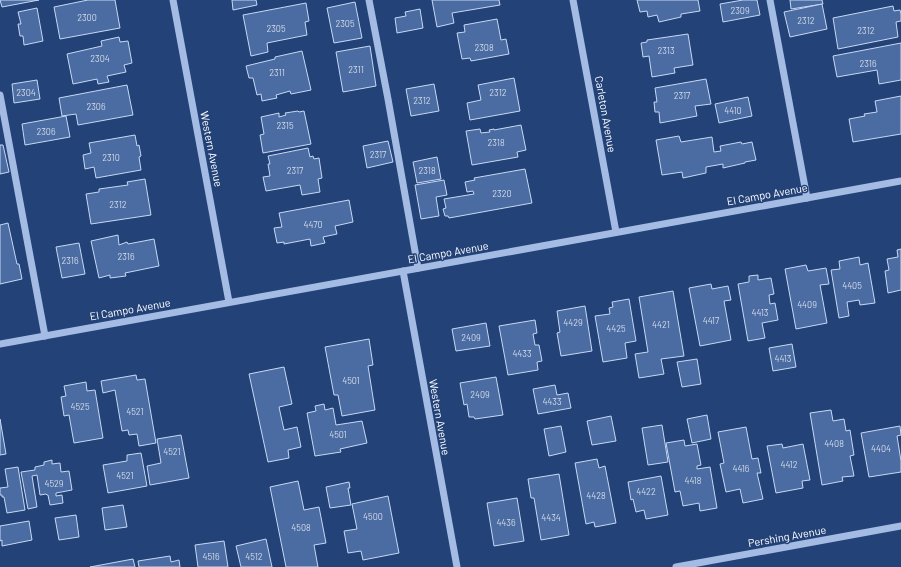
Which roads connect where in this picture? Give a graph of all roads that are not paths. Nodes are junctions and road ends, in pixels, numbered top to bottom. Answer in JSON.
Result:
{"nodes":[{"id":1,"x":173,"y":0,"type":"edge"},
{"id":2,"x":369,"y":0,"type":"edge"},
{"id":3,"x":573,"y":0,"type":"edge"},
{"id":4,"x":770,"y":0,"type":"edge"},
{"id":5,"x":0,"y":95,"type":"edge"},
{"id":6,"x":901,"y":181,"type":"edge"},
{"id":7,"x":807,"y":198,"type":"junction"},
{"id":8,"x":616,"y":232,"type":"junction"},
{"id":9,"x":418,"y":268,"type":"junction"},
{"id":10,"x":403,"y":271,"type":"junction"},
{"id":11,"x":229,"y":302,"type":"junction"},
{"id":12,"x":45,"y":336,"type":"junction"},
{"id":13,"x":0,"y":344,"type":"edge"},
{"id":14,"x":901,"y":526,"type":"edge"},
{"id":15,"x":456,"y":567,"type":"edge"},
{"id":16,"x":676,"y":567,"type":"edge"}],
"edges":[{"from":1,"to":11,"type":"street","name":"Western Avenue"},
{"from":2,"to":9,"type":"street"},
{"from":3,"to":8,"type":"street","name":"Carleton Avenue"},
{"from":4,"to":7,"type":"street"},
{"from":5,"to":12,"type":"street"},
{"from":6,"to":7,"type":"street","name":"El Campo Avenue"},
{"from":7,"to":8,"type":"street","name":"El Campo Avenue"},
{"from":8,"to":9,"type":"street","name":"El Campo Avenue"},
{"from":9,"to":10,"type":"street","name":"El Campo Avenue"},
{"from":10,"to":11,"type":"street","name":"El Campo Avenue"},
{"from":10,"to":15,"type":"street","name":"Western Avenue"},
{"from":11,"to":12,"type":"street","name":"El Campo Avenue"},
{"from":12,"to":13,"type":"street","name":"El Campo Avenue"},
{"from":14,"to":16,"type":"street","name":"Pershing Avenue"}]}
